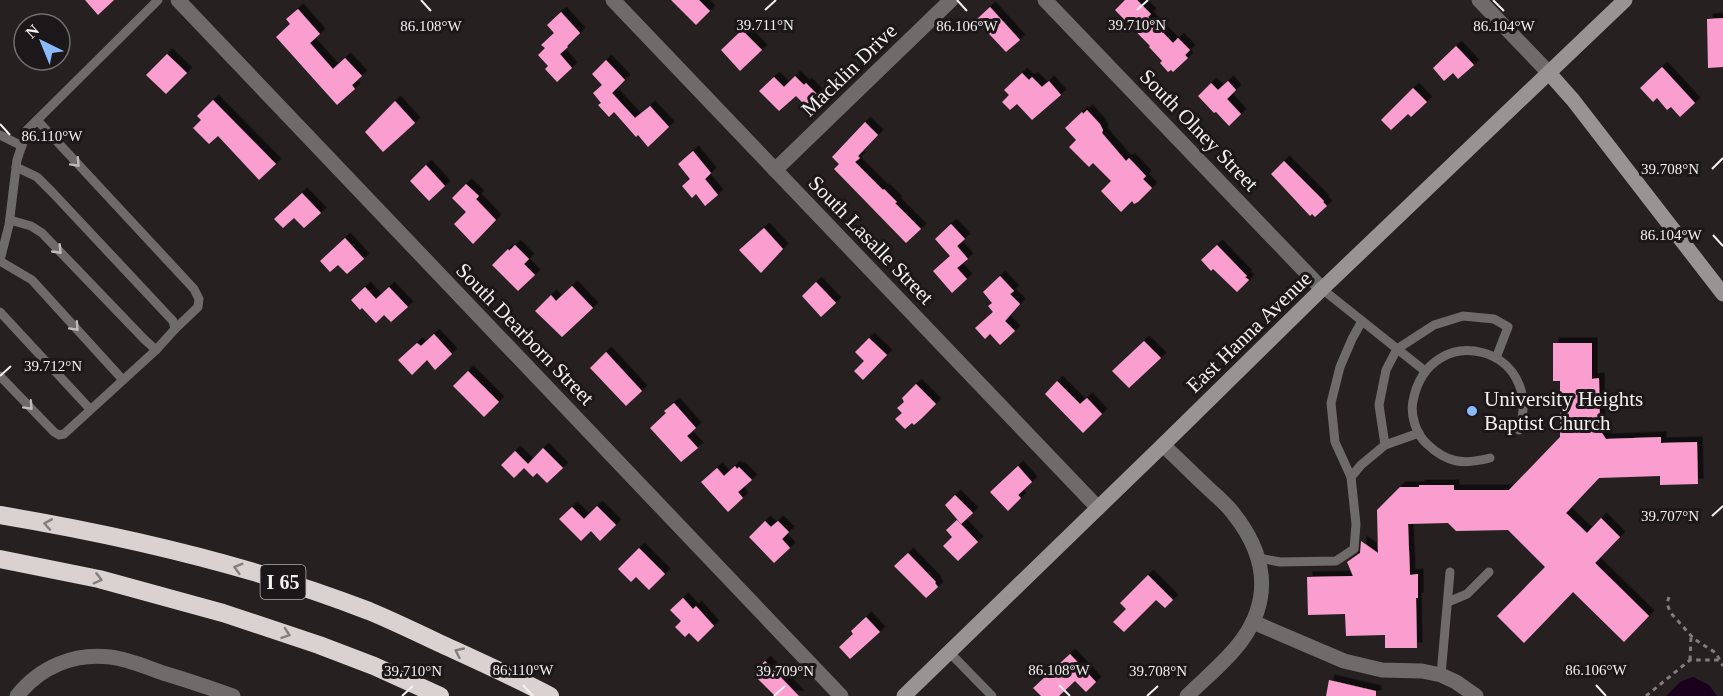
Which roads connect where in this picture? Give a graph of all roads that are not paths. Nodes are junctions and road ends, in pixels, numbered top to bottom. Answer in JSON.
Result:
{"nodes":[{"id":1,"x":158,"y":0,"type":"edge"},
{"id":2,"x":178,"y":0,"type":"edge"},
{"id":3,"x":613,"y":0,"type":"edge"},
{"id":4,"x":951,"y":0,"type":"edge"},
{"id":5,"x":1045,"y":0,"type":"edge"},
{"id":6,"x":1479,"y":0,"type":"edge"},
{"id":7,"x":1625,"y":0,"type":"edge"},
{"id":8,"x":1549,"y":73,"type":"junction"},
{"id":9,"x":37,"y":120,"type":"junction"},
{"id":10,"x":0,"y":135,"type":"edge"},
{"id":11,"x":22,"y":146,"type":"junction"},
{"id":12,"x":16,"y":167,"type":"junction"},
{"id":13,"x":775,"y":170,"type":"junction"},
{"id":14,"x":10,"y":220,"type":"junction"},
{"id":15,"x":0,"y":261,"type":"edge"},
{"id":16,"x":1322,"y":290,"type":"junction"},
{"id":17,"x":1723,"y":294,"type":"edge"},
{"id":18,"x":0,"y":312,"type":"edge"},
{"id":19,"x":1362,"y":321,"type":"junction"},
{"id":20,"x":175,"y":329,"type":"junction"},
{"id":21,"x":1397,"y":349,"type":"junction"},
{"id":22,"x":156,"y":350,"type":"junction"},
{"id":23,"x":1496,"y":358,"type":"junction"},
{"id":24,"x":1425,"y":371,"type":"junction"},
{"id":25,"x":0,"y":376,"type":"edge"},
{"id":26,"x":123,"y":380,"type":"junction"},
{"id":27,"x":90,"y":410,"type":"junction"},
{"id":28,"x":1519,"y":430,"type":"dead end"},
{"id":29,"x":1419,"y":433,"type":"junction"},
{"id":30,"x":1385,"y":445,"type":"junction"},
{"id":31,"x":1163,"y":446,"type":"junction"},
{"id":32,"x":1490,"y":458,"type":"dead end"},
{"id":33,"x":1352,"y":477,"type":"junction"},
{"id":34,"x":1098,"y":508,"type":"junction"},
{"id":35,"x":0,"y":515,"type":"edge"},
{"id":36,"x":1259,"y":558,"type":"junction"},
{"id":37,"x":0,"y":559,"type":"edge"},
{"id":38,"x":1450,"y":572,"type":"dead end"},
{"id":39,"x":1489,"y":572,"type":"dead end"},
{"id":40,"x":1448,"y":602,"type":"junction"},
{"id":41,"x":1253,"y":622,"type":"junction"},
{"id":42,"x":949,"y":652,"type":"junction"},
{"id":43,"x":1441,"y":675,"type":"junction"},
{"id":44,"x":192,"y":689,"type":"edge"},
{"id":45,"x":17,"y":696,"type":"edge"},
{"id":46,"x":233,"y":696,"type":"edge"},
{"id":47,"x":440,"y":696,"type":"edge"},
{"id":48,"x":550,"y":696,"type":"edge"},
{"id":49,"x":841,"y":696,"type":"edge"},
{"id":50,"x":904,"y":696,"type":"edge"},
{"id":51,"x":992,"y":696,"type":"edge"},
{"id":52,"x":1187,"y":696,"type":"edge"},
{"id":53,"x":1476,"y":696,"type":"edge"}],
"edges":[{"from":1,"to":9,"type":"lane"},
{"from":2,"to":49,"type":"street","name":"South Dearborn Street"},
{"from":3,"to":13,"type":"street","name":"South Lasalle Street"},
{"from":4,"to":13,"type":"street","name":"Macklin Drive"},
{"from":5,"to":16,"type":"street","name":"South Olney Street"},
{"from":6,"to":8,"type":"street"},
{"from":7,"to":8,"type":"main road","name":"East Hanna Avenue"},
{"from":8,"to":16,"type":"main road","name":"East Hanna Avenue"},
{"from":8,"to":17,"type":"main road"},
{"from":9,"to":11,"type":"lane"},
{"from":9,"to":20,"type":"lane","one_way":true},
{"from":10,"to":11,"type":"lane"},
{"from":11,"to":12,"type":"lane"},
{"from":12,"to":14,"type":"lane"},
{"from":12,"to":20,"type":"lane"},
{"from":13,"to":34,"type":"street","name":"South Lasalle Street"},
{"from":14,"to":15,"type":"lane"},
{"from":14,"to":22,"type":"lane","one_way":true},
{"from":15,"to":26,"type":"lane","one_way":true},
{"from":16,"to":19,"type":"lane"},
{"from":16,"to":31,"type":"main road","name":"East Hanna Avenue"},
{"from":18,"to":27,"type":"lane"},
{"from":19,"to":21,"type":"lane"},
{"from":19,"to":33,"type":"lane"},
{"from":20,"to":22,"type":"lane"},
{"from":21,"to":23,"type":"lane"},
{"from":21,"to":24,"type":"lane"},
{"from":21,"to":30,"type":"lane"},
{"from":22,"to":26,"type":"lane"},
{"from":23,"to":24,"type":"lane"},
{"from":23,"to":28,"type":"lane"},
{"from":24,"to":29,"type":"lane"},
{"from":25,"to":27,"type":"lane","one_way":true},
{"from":26,"to":27,"type":"lane"},
{"from":29,"to":30,"type":"lane"},
{"from":29,"to":32,"type":"lane"},
{"from":30,"to":33,"type":"lane"},
{"from":31,"to":34,"type":"main road","name":"East Hanna Avenue"},
{"from":31,"to":36,"type":"street"},
{"from":33,"to":36,"type":"lane"},
{"from":34,"to":42,"type":"main road","name":"East Hanna Avenue"},
{"from":48,"to":35,"type":"highway","number":"I 65","one_way":true},
{"from":36,"to":41,"type":"street"},
{"from":37,"to":47,"type":"highway","number":"I 65","one_way":true},
{"from":38,"to":40,"type":"lane"},
{"from":39,"to":40,"type":"lane"},
{"from":40,"to":43,"type":"lane"},
{"from":41,"to":43,"type":"street"},
{"from":41,"to":52,"type":"street"},
{"from":42,"to":50,"type":"main road","name":"East Hanna Avenue"},
{"from":42,"to":51,"type":"lane"},
{"from":43,"to":53,"type":"street"},
{"from":44,"to":45,"type":"street"},
{"from":44,"to":46,"type":"street"}]}
